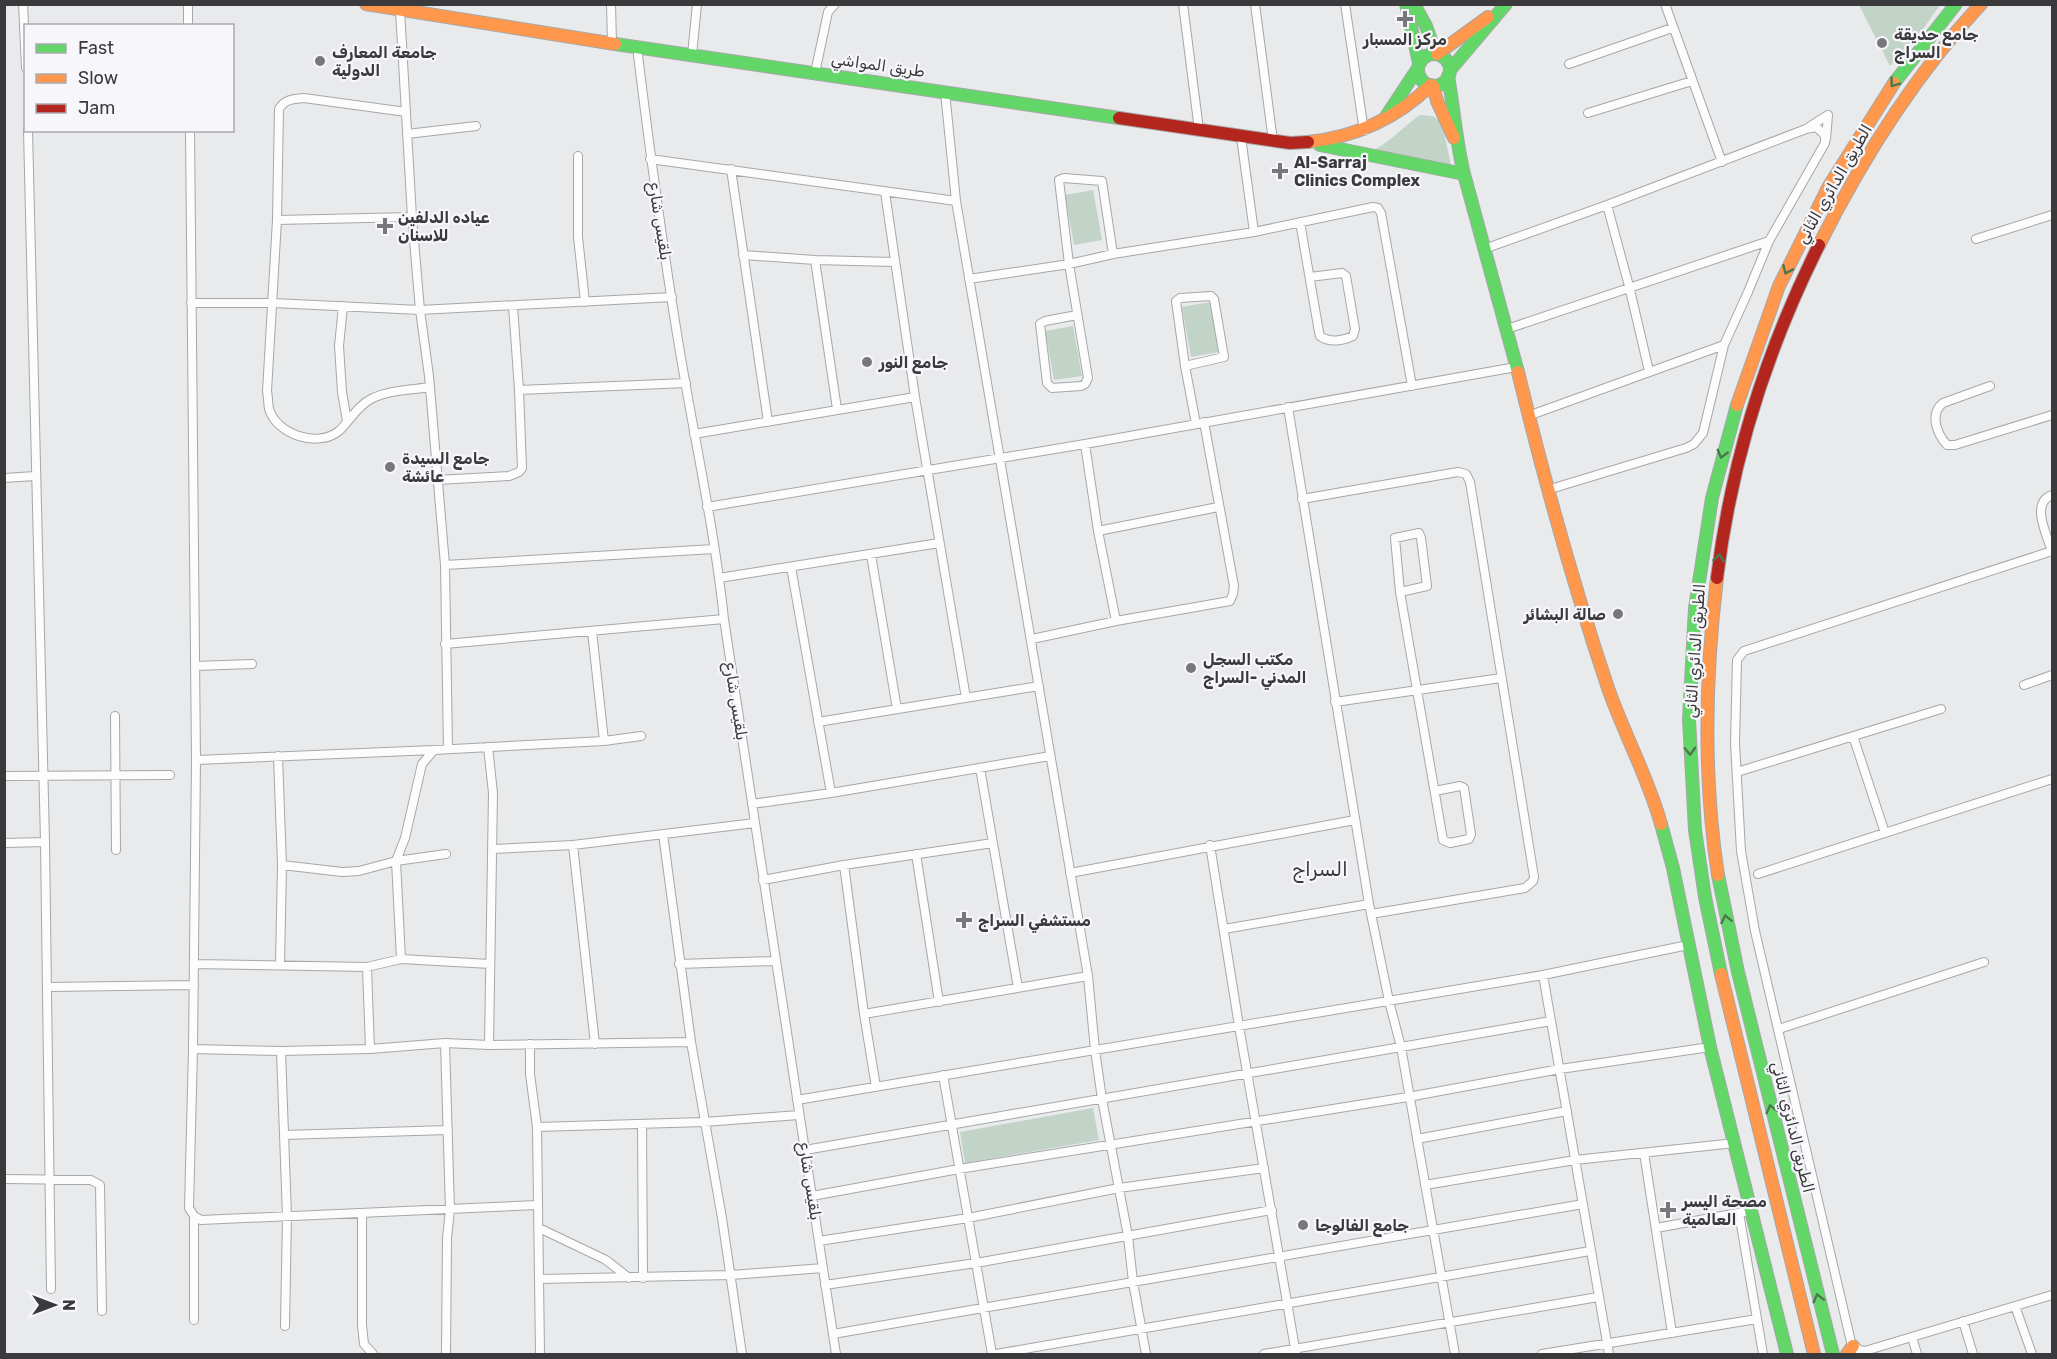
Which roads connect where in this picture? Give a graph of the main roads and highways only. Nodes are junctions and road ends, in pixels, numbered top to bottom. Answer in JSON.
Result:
{"nodes":[{"id":1,"x":366,"y":4,"type":"edge"},
{"id":2,"x":1406,"y":4,"type":"edge"},
{"id":3,"x":1414,"y":4,"type":"edge"},
{"id":4,"x":1956,"y":4,"type":"edge"},
{"id":5,"x":1981,"y":4,"type":"edge"},
{"id":6,"x":1506,"y":5,"type":"edge"},
{"id":7,"x":380,"y":6,"type":"edge"},
{"id":8,"x":430,"y":10,"type":"edge"},
{"id":9,"x":1437,"y":54,"type":"junction"},
{"id":10,"x":1418,"y":66,"type":"junction"},
{"id":11,"x":1449,"y":73,"type":"junction"},
{"id":12,"x":1432,"y":86,"type":"junction"},
{"id":13,"x":1382,"y":121,"type":"junction"},
{"id":14,"x":1310,"y":143,"type":"junction"},
{"id":15,"x":1457,"y":144,"type":"junction"},
{"id":16,"x":1464,"y":174,"type":"junction"},
{"id":17,"x":1787,"y":1354,"type":"edge"},
{"id":18,"x":1814,"y":1354,"type":"edge"},
{"id":19,"x":1833,"y":1354,"type":"edge"}],
"edges":[{"from":1,"to":7,"type":"main road","name":"طريق المواشي"},
{"from":2,"to":10,"type":"main road"},
{"from":3,"to":9,"type":"main road"},
{"from":4,"to":18,"type":"main road","name":"الطريق الدائري الثاني","one_way":true},
{"from":19,"to":5,"type":"main road","name":"الطريق الدائري الثاني","one_way":true},
{"from":6,"to":9,"type":"main road"},
{"from":6,"to":11,"type":"main road"},
{"from":7,"to":8,"type":"main road","name":"طريق المواشي"},
{"from":8,"to":14,"type":"main road","name":"طريق المواشي"},
{"from":9,"to":10,"type":"main road"},
{"from":9,"to":11,"type":"main road"},
{"from":10,"to":12,"type":"main road"},
{"from":10,"to":13,"type":"main road","name":"طريق المواشي"},
{"from":11,"to":12,"type":"main road"},
{"from":11,"to":15,"type":"main road"},
{"from":12,"to":13,"type":"main road","name":"طريق المواشي"},
{"from":12,"to":15,"type":"main road"},
{"from":13,"to":14,"type":"main road","name":"طريق المواشي"},
{"from":14,"to":16,"type":"main road"},
{"from":15,"to":16,"type":"main road"},
{"from":16,"to":17,"type":"main road"}]}
